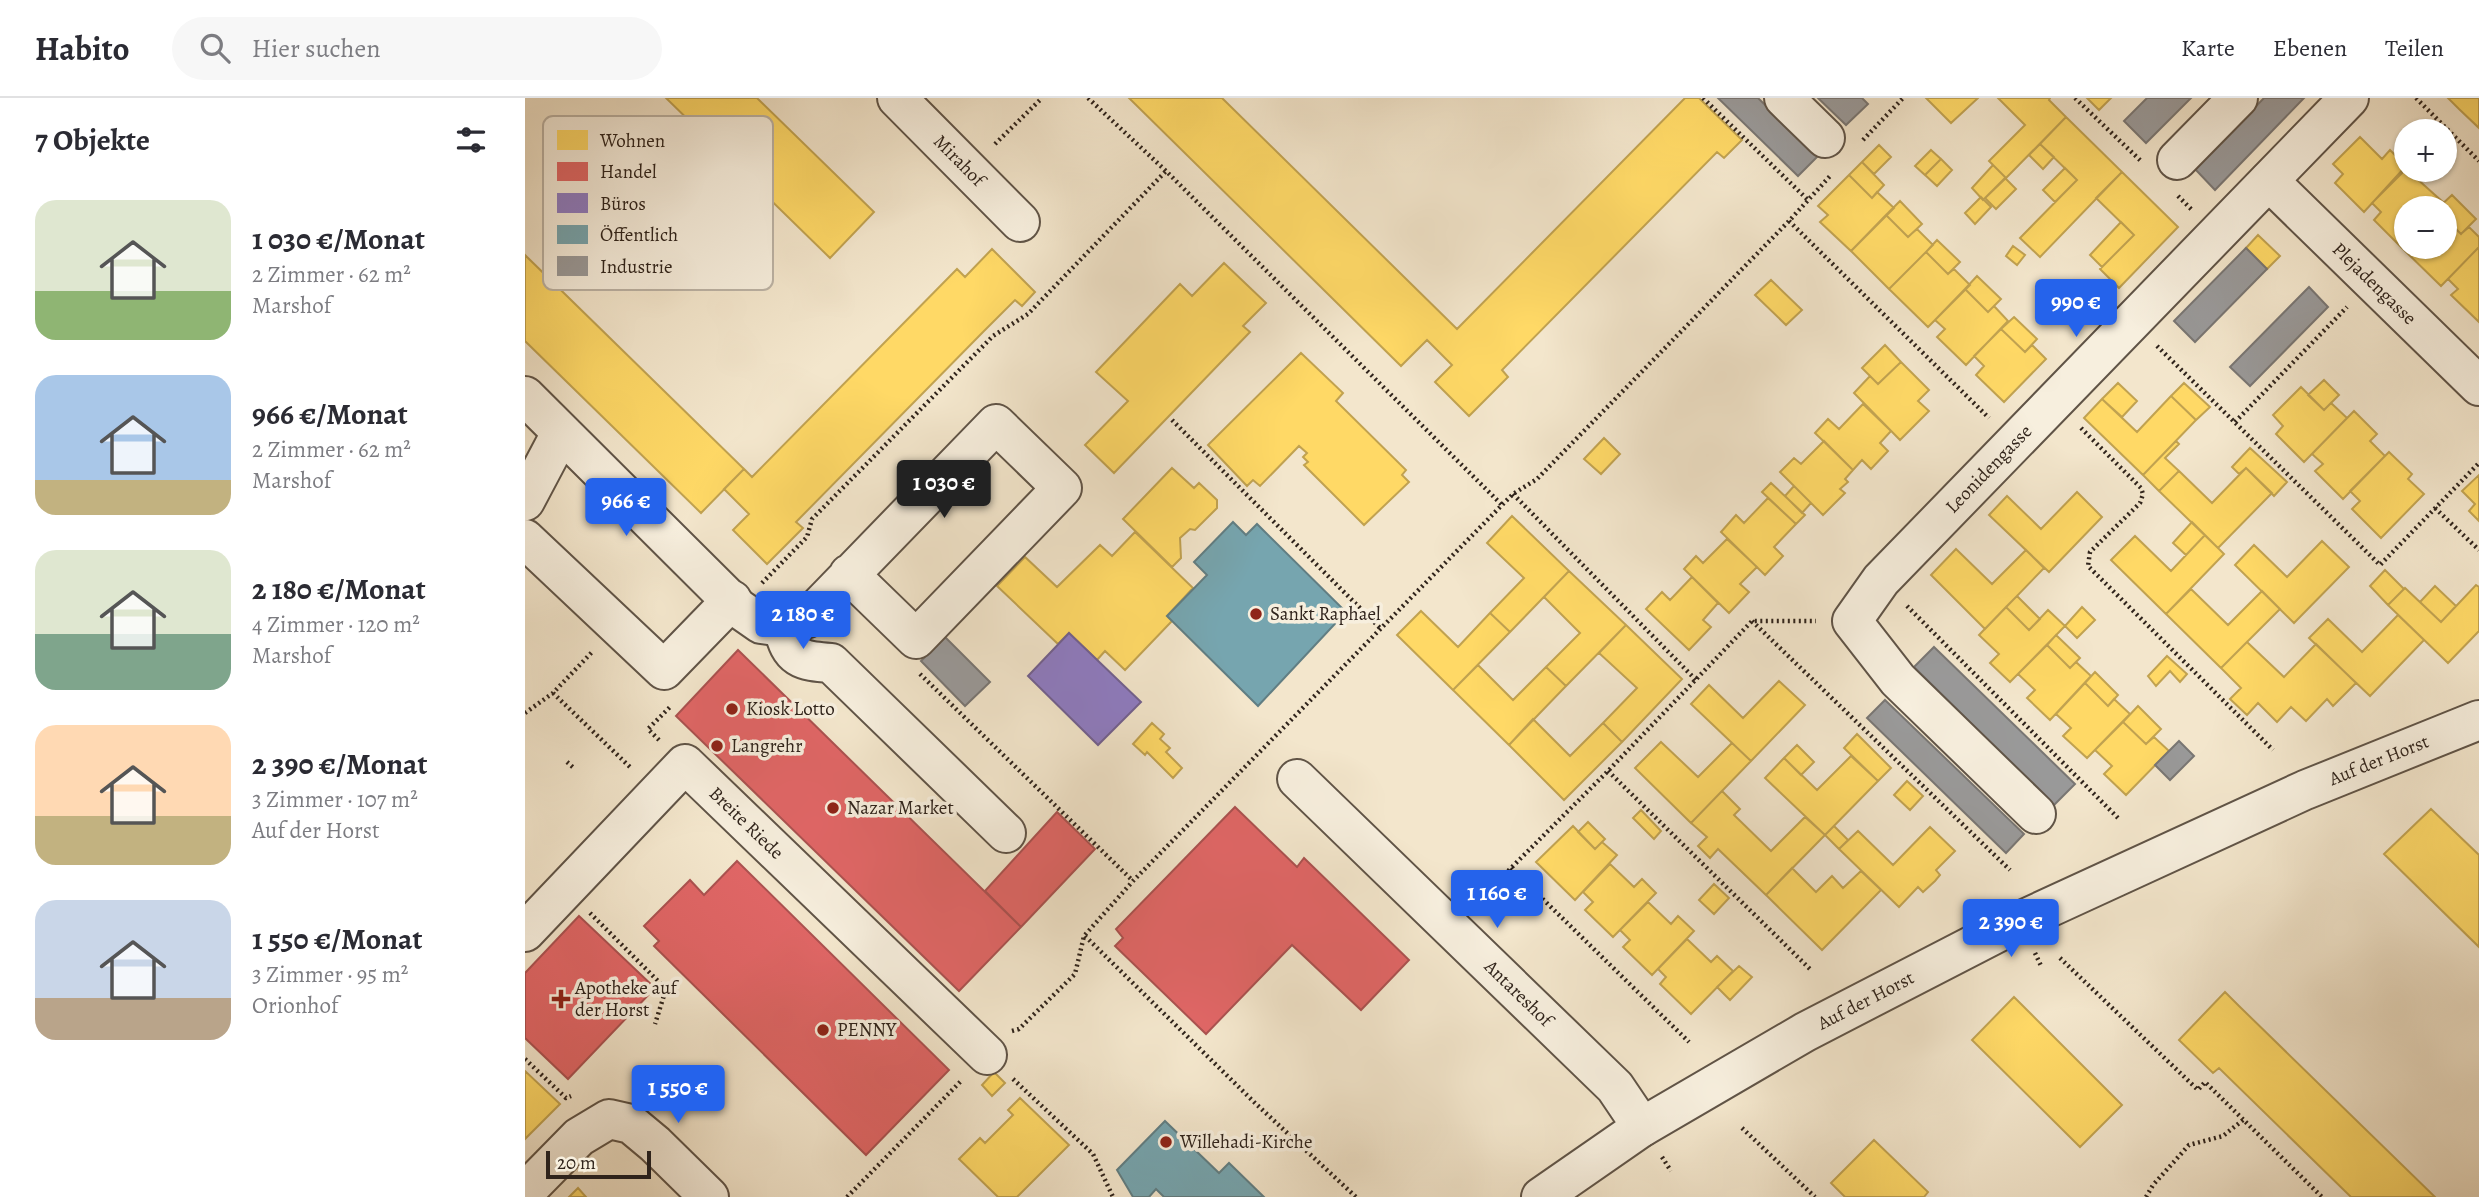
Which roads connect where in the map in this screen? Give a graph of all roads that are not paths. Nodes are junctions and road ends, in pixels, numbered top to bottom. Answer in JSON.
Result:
{"nodes":[{"id":1,"x":897,"y":98,"type":"edge"},
{"id":2,"x":1784,"y":98,"type":"edge"},
{"id":3,"x":2238,"y":98,"type":"edge"},
{"id":4,"x":2349,"y":98,"type":"edge"},
{"id":5,"x":1839,"y":151,"type":"road end"},
{"id":6,"x":2177,"y":160,"type":"dead end"},
{"id":7,"x":2269,"y":181,"type":"junction"},
{"id":8,"x":1020,"y":222,"type":"dead end"},
{"id":9,"x":2479,"y":386,"type":"edge"},
{"id":10,"x":525,"y":396,"type":"edge"},
{"id":11,"x":561,"y":433,"type":"junction"},
{"id":12,"x":525,"y":501,"type":"edge"},
{"id":13,"x":525,"y":539,"type":"edge"},
{"id":14,"x":849,"y":574,"type":"junction"},
{"id":15,"x":735,"y":604,"type":"junction"},
{"id":16,"x":783,"y":627,"type":"junction"},
{"id":17,"x":2479,"y":720,"type":"edge"},
{"id":18,"x":1297,"y":779,"type":"dead end"},
{"id":19,"x":2036,"y":814,"type":"dead end"},
{"id":20,"x":1006,"y":833,"type":"dead end"},
{"id":21,"x":525,"y":932,"type":"edge"},
{"id":22,"x":980,"y":1049,"type":"road end"},
{"id":23,"x":1642,"y":1128,"type":"junction"},
{"id":24,"x":525,"y":1192,"type":"edge"},
{"id":25,"x":709,"y":1197,"type":"edge"},
{"id":26,"x":1541,"y":1197,"type":"edge"}],
"edges":[{"from":1,"to":8,"type":"street","name":"Mirahof"},
{"from":2,"to":5,"type":"street"},
{"from":3,"to":6,"type":"street"},
{"from":4,"to":7,"type":"street","name":"Leonidengasse"},
{"from":7,"to":9,"type":"street","name":"Plejadengasse"},
{"from":7,"to":19,"type":"street","name":"Leonidengasse"},
{"from":10,"to":11,"type":"street"},
{"from":11,"to":12,"type":"street"},
{"from":11,"to":15,"type":"street"},
{"from":13,"to":15,"type":"street"},
{"from":14,"to":14,"type":"street"},
{"from":14,"to":16,"type":"street"},
{"from":15,"to":16,"type":"street"},
{"from":16,"to":20,"type":"street"},
{"from":17,"to":23,"type":"street","name":"Auf der Horst"},
{"from":18,"to":23,"type":"street","name":"Antareshof"},
{"from":21,"to":22,"type":"street","name":"Breite Riede"},
{"from":23,"to":26,"type":"street","name":"Auf der Horst"},
{"from":24,"to":25,"type":"street"}]}
